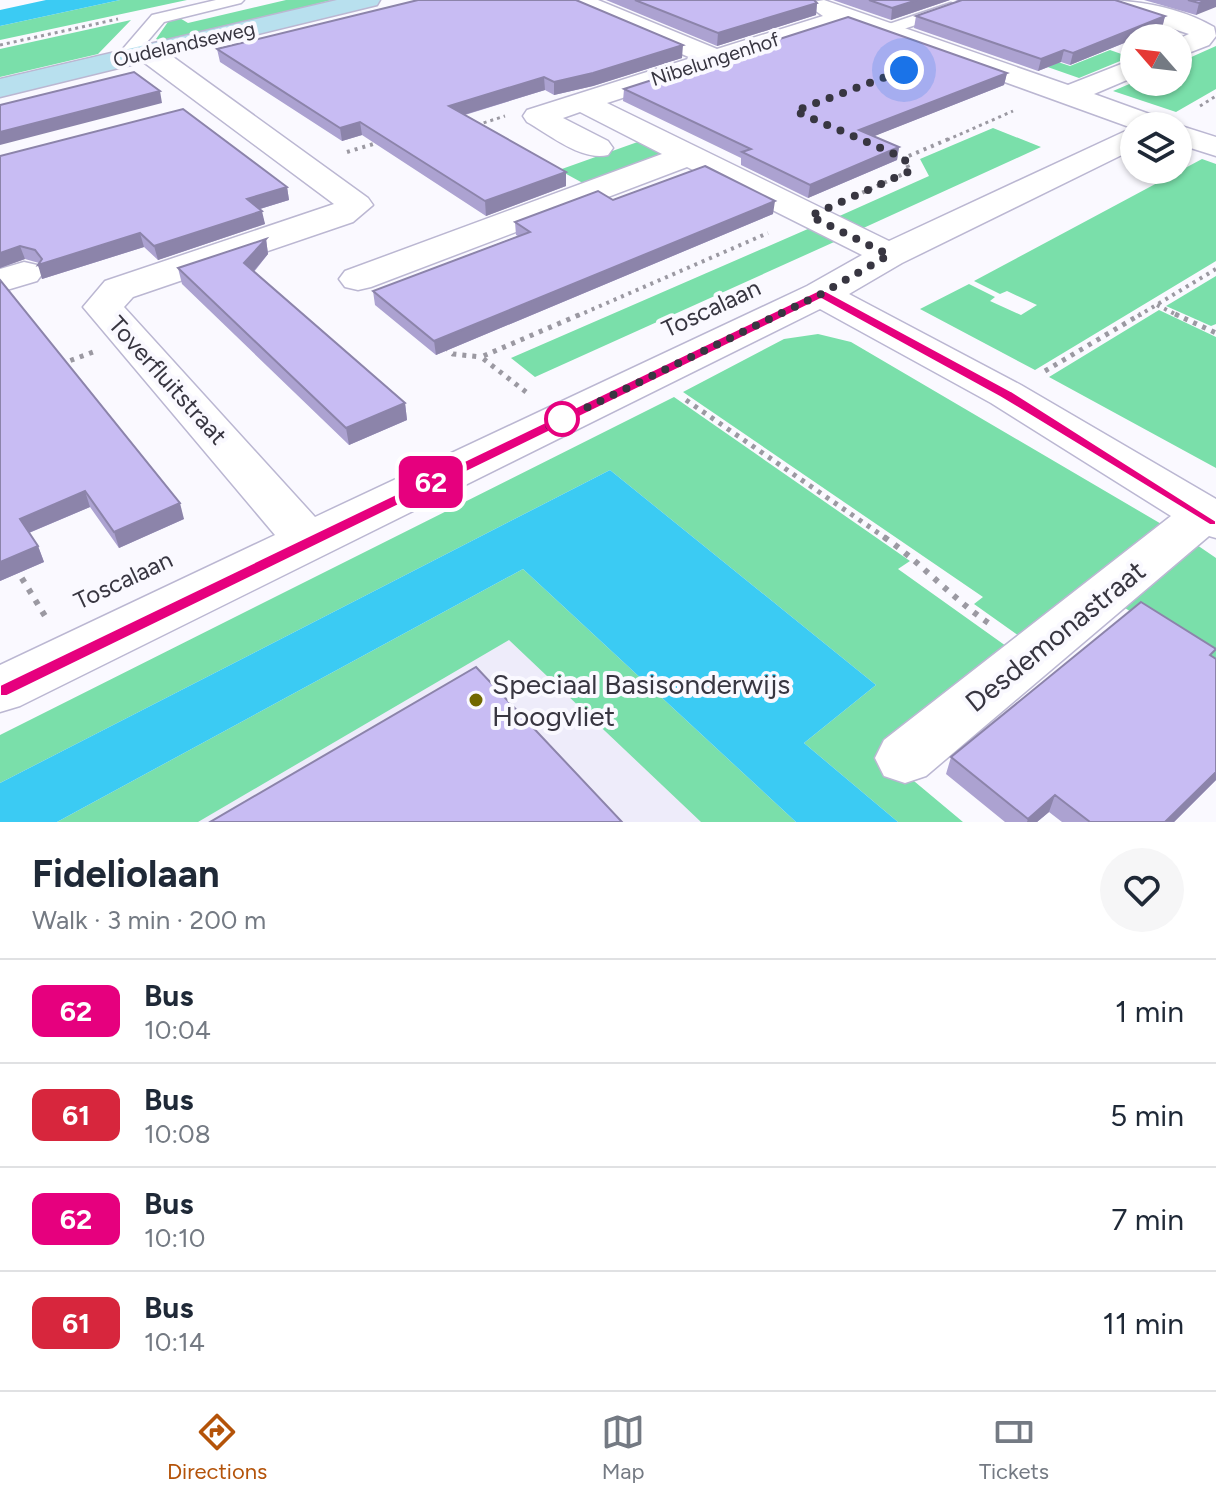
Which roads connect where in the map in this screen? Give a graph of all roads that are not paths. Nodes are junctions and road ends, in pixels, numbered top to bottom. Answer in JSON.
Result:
{"nodes":[{"id":1,"x":236,"y":0,"type":"edge"},
{"id":2,"x":368,"y":0,"type":"edge"},
{"id":3,"x":577,"y":0,"type":"edge"},
{"id":4,"x":803,"y":0,"type":"edge"},
{"id":5,"x":1110,"y":0,"type":"edge"},
{"id":6,"x":952,"y":7,"type":"edge"},
{"id":7,"x":848,"y":16,"type":"junction"},
{"id":8,"x":1190,"y":24,"type":"edge"},
{"id":9,"x":1192,"y":25,"type":"edge"},
{"id":10,"x":886,"y":30,"type":"junction"},
{"id":11,"x":143,"y":43,"type":"junction"},
{"id":12,"x":1192,"y":43,"type":"edge"},
{"id":13,"x":717,"y":59,"type":"junction"},
{"id":14,"x":1120,"y":73,"type":"edge"},
{"id":15,"x":0,"y":88,"type":"edge"},
{"id":16,"x":1069,"y":95,"type":"junction"},
{"id":17,"x":582,"y":102,"type":"junction"},
{"id":18,"x":1120,"y":113,"type":"edge"},
{"id":19,"x":1192,"y":139,"type":"edge"},
{"id":20,"x":1120,"y":144,"type":"edge"},
{"id":21,"x":1216,"y":147,"type":"edge"},
{"id":22,"x":597,"y":148,"type":"dead end"},
{"id":23,"x":688,"y":155,"type":"junction"},
{"id":24,"x":889,"y":255,"type":"junction"},
{"id":25,"x":358,"y":279,"type":"dead end"},
{"id":26,"x":821,"y":294,"type":"junction"},
{"id":27,"x":1208,"y":516,"type":"edge"},
{"id":28,"x":307,"y":542,"type":"junction"},
{"id":29,"x":0,"y":690,"type":"edge"},
{"id":30,"x":905,"y":758,"type":"dead end"}],
"edges":[{"from":1,"to":11,"type":"lane"},
{"from":2,"to":11,"type":"street","name":"Oudelandseweg"},
{"from":3,"to":13,"type":"street"},
{"from":4,"to":7,"type":"street"},
{"from":5,"to":8,"type":"street"},
{"from":6,"to":10,"type":"lane"},
{"from":7,"to":10,"type":"street"},
{"from":7,"to":13,"type":"street","name":"Nibelungenhof"},
{"from":9,"to":12,"type":"street"},
{"from":10,"to":16,"type":"street"},
{"from":11,"to":15,"type":"street","name":"Oudelandseweg"},
{"from":11,"to":28,"type":"street","name":"Toverfluitstraat"},
{"from":13,"to":17,"type":"street","name":"Nibelungenhof"},
{"from":14,"to":16,"type":"street"},
{"from":16,"to":18,"type":"street"},
{"from":17,"to":22,"type":"street","name":"Nibelungenhof"},
{"from":17,"to":23,"type":"street"},
{"from":19,"to":21,"type":"street"},
{"from":20,"to":24,"type":"street"},
{"from":23,"to":24,"type":"street"},
{"from":23,"to":25,"type":"street"},
{"from":24,"to":26,"type":"street"},
{"from":26,"to":27,"type":"street","name":"Desdemonastraat"},
{"from":26,"to":28,"type":"street"},
{"from":27,"to":30,"type":"street","name":"Desdemonastraat"},
{"from":28,"to":29,"type":"street"}]}
